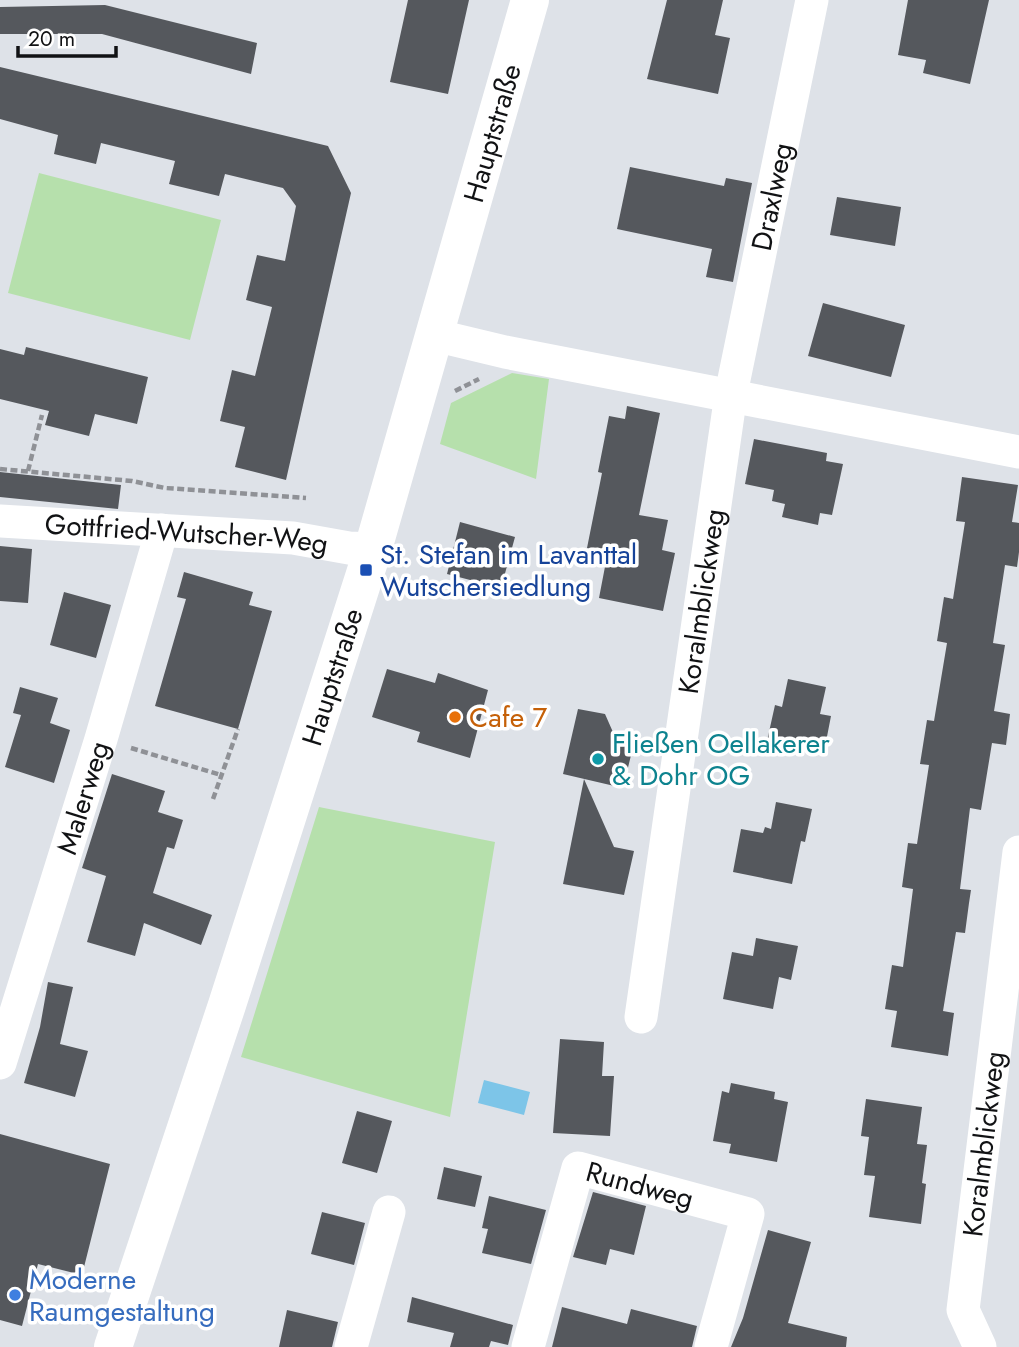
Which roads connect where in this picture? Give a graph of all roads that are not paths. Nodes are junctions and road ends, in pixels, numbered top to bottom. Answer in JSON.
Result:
{"nodes":[{"id":1,"x":530,"y":0,"type":"edge"},
{"id":2,"x":812,"y":0,"type":"edge"},
{"id":3,"x":434,"y":335,"type":"junction"},
{"id":4,"x":731,"y":394,"type":"junction"},
{"id":5,"x":1019,"y":452,"type":"edge"},
{"id":6,"x":0,"y":520,"type":"edge"},
{"id":7,"x":162,"y":530,"type":"junction"},
{"id":8,"x":373,"y":549,"type":"junction"},
{"id":9,"x":1019,"y":852,"type":"edge"},
{"id":10,"x":642,"y":1017,"type":"dead end"},
{"id":11,"x":0,"y":1063,"type":"edge"},
{"id":12,"x":390,"y":1212,"type":"dead end"},
{"id":13,"x":113,"y":1347,"type":"edge"},
{"id":14,"x":351,"y":1347,"type":"edge"},
{"id":15,"x":527,"y":1347,"type":"edge"},
{"id":16,"x":711,"y":1347,"type":"edge"},
{"id":17,"x":980,"y":1347,"type":"edge"}],
"edges":[{"from":1,"to":3,"type":"main road","name":"Hauptstraße"},
{"from":2,"to":4,"type":"street","name":"Draxlweg"},
{"from":3,"to":4,"type":"street"},
{"from":3,"to":8,"type":"main road","name":"Hauptstraße"},
{"from":4,"to":5,"type":"street"},
{"from":4,"to":10,"type":"street","name":"Koralmblickweg"},
{"from":6,"to":7,"type":"street","name":"Gottfried-Wutscher-Weg"},
{"from":7,"to":8,"type":"street","name":"Gottfried-Wutscher-Weg"},
{"from":7,"to":11,"type":"street","name":"Malerweg"},
{"from":8,"to":13,"type":"main road","name":"Hauptstraße"},
{"from":9,"to":17,"type":"street","name":"Koralmblickweg"},
{"from":12,"to":14,"type":"street"},
{"from":15,"to":16,"type":"street","name":"Rundweg"}]}
